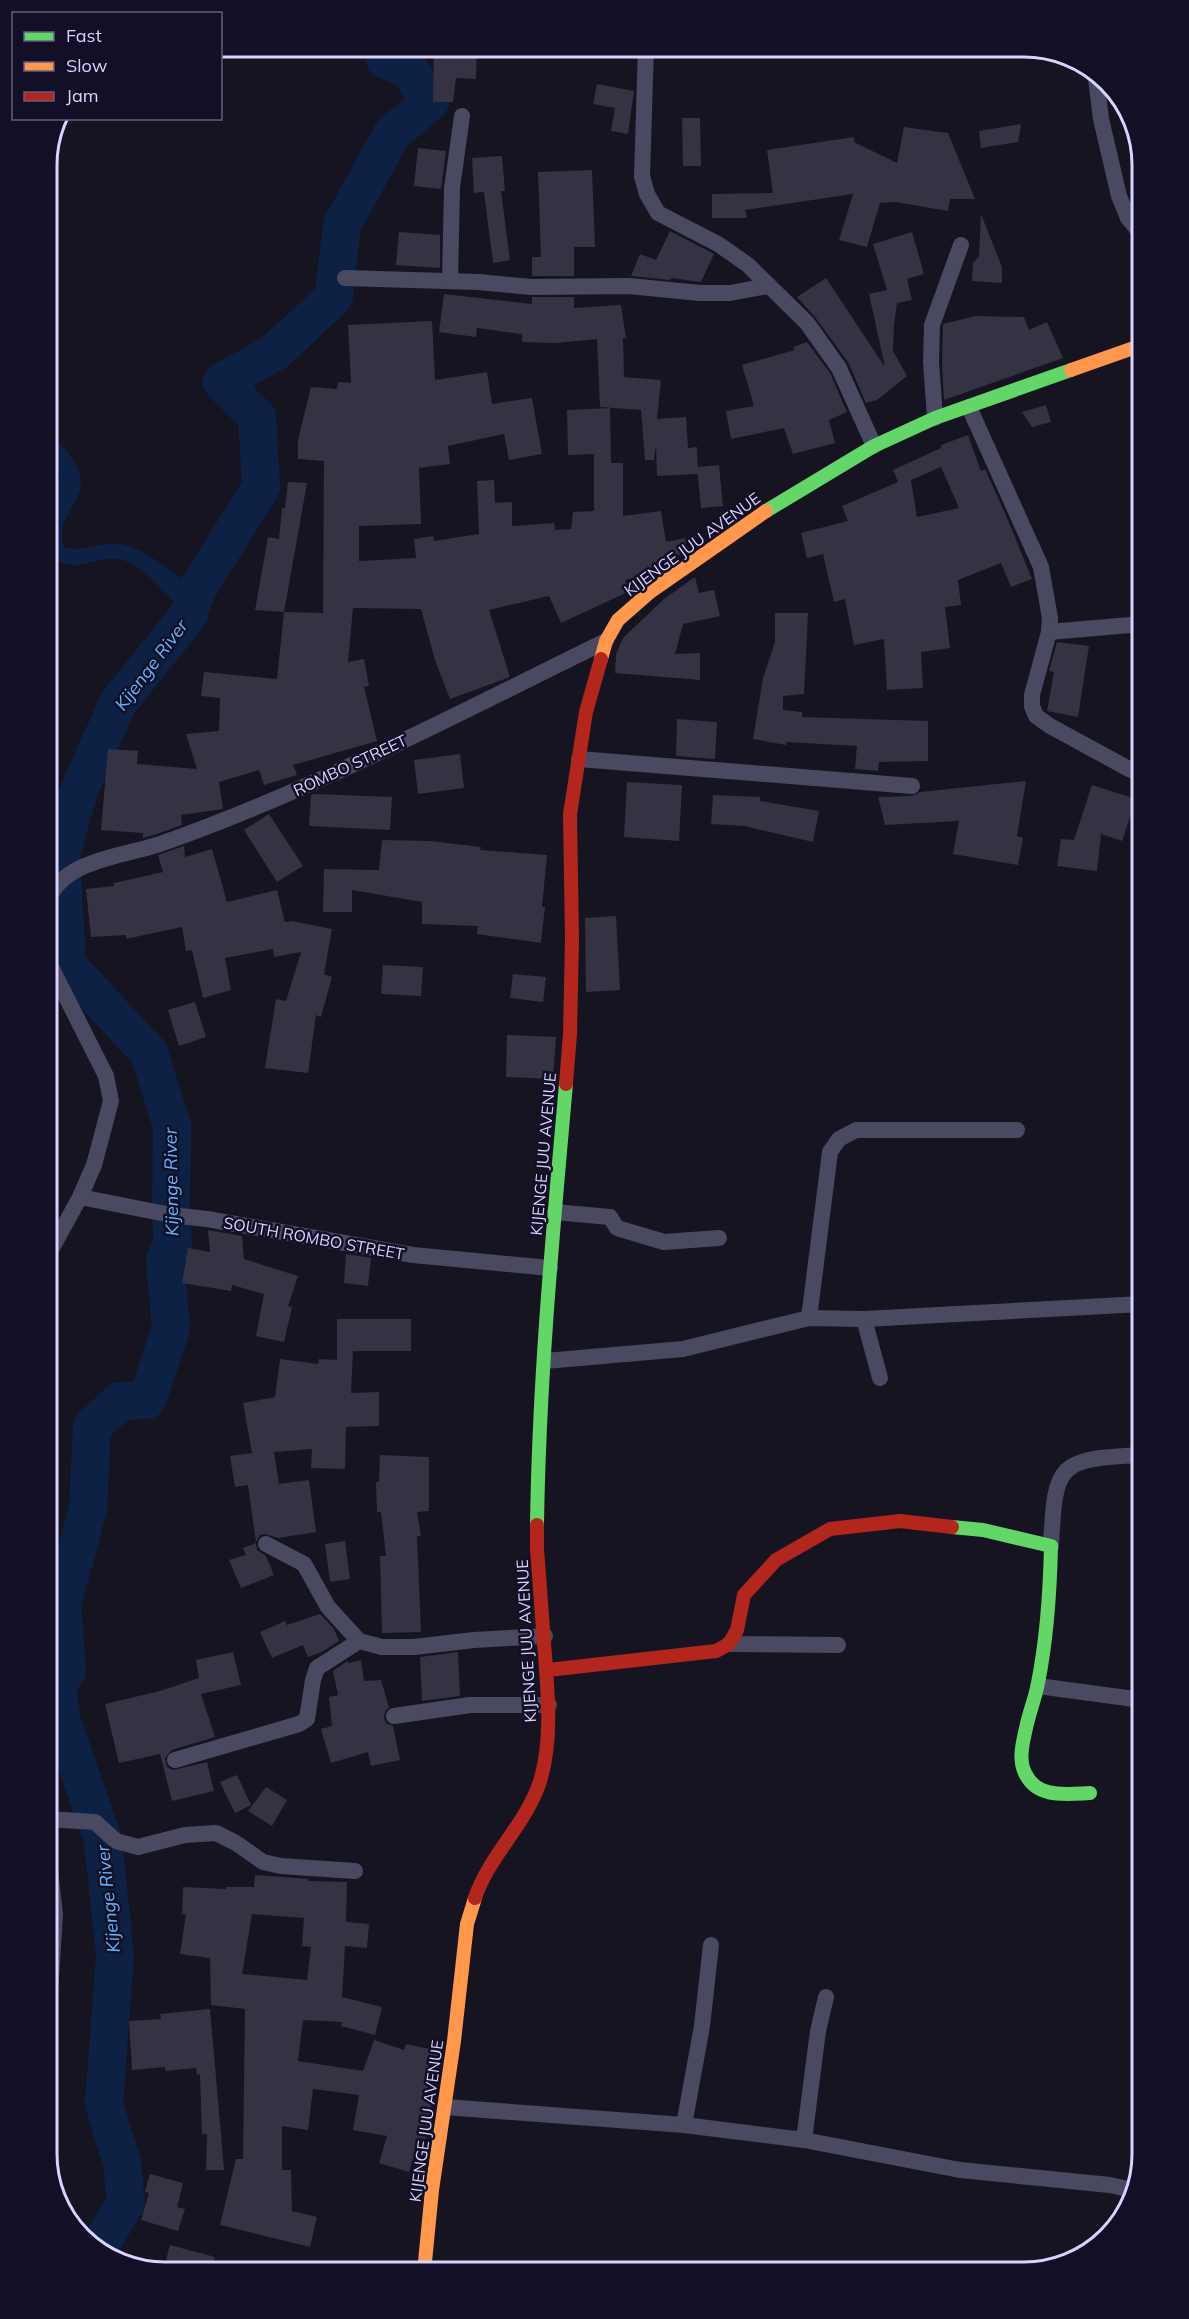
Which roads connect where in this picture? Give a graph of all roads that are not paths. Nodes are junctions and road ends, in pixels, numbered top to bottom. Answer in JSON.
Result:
{"nodes":[{"id":1,"x":646,"y":57,"type":"edge"},
{"id":2,"x":1097,"y":86,"type":"edge"},
{"id":3,"x":462,"y":116,"type":"dead end"},
{"id":4,"x":1132,"y":223,"type":"edge"},
{"id":5,"x":961,"y":245,"type":"dead end"},
{"id":6,"x":345,"y":278,"type":"dead end"},
{"id":7,"x":450,"y":281,"type":"junction"},
{"id":8,"x":768,"y":286,"type":"junction"},
{"id":9,"x":1132,"y":349,"type":"edge"},
{"id":10,"x":969,"y":407,"type":"junction"},
{"id":11,"x":935,"y":418,"type":"junction"},
{"id":12,"x":874,"y":446,"type":"junction"},
{"id":13,"x":1132,"y":625,"type":"edge"},
{"id":14,"x":1049,"y":632,"type":"junction"},
{"id":15,"x":606,"y":641,"type":"junction"},
{"id":16,"x":579,"y":759,"type":"junction"},
{"id":17,"x":1132,"y":771,"type":"edge"},
{"id":18,"x":912,"y":786,"type":"dead end"},
{"id":19,"x":57,"y":888,"type":"edge"},
{"id":20,"x":57,"y":979,"type":"edge"},
{"id":21,"x":1017,"y":1130,"type":"dead end"},
{"id":22,"x":80,"y":1197,"type":"junction"},
{"id":23,"x":555,"y":1212,"type":"junction"},
{"id":24,"x":718,"y":1238,"type":"dead end"},
{"id":25,"x":57,"y":1239,"type":"edge"},
{"id":26,"x":550,"y":1268,"type":"junction"},
{"id":27,"x":1132,"y":1306,"type":"edge"},
{"id":28,"x":809,"y":1318,"type":"junction"},
{"id":29,"x":864,"y":1318,"type":"junction"},
{"id":30,"x":545,"y":1361,"type":"junction"},
{"id":31,"x":880,"y":1378,"type":"dead end"},
{"id":32,"x":1132,"y":1455,"type":"edge"},
{"id":33,"x":266,"y":1545,"type":"dead end"},
{"id":34,"x":1051,"y":1546,"type":"junction"},
{"id":35,"x":546,"y":1636,"type":"junction"},
{"id":36,"x":359,"y":1641,"type":"junction"},
{"id":37,"x":729,"y":1644,"type":"junction"},
{"id":38,"x":838,"y":1645,"type":"dead end"},
{"id":39,"x":548,"y":1670,"type":"junction"},
{"id":40,"x":1038,"y":1686,"type":"junction"},
{"id":41,"x":1132,"y":1699,"type":"edge"},
{"id":42,"x":549,"y":1705,"type":"junction"},
{"id":43,"x":394,"y":1716,"type":"dead end"},
{"id":44,"x":175,"y":1760,"type":"dead end"},
{"id":45,"x":1090,"y":1793,"type":"dead end"},
{"id":46,"x":57,"y":1820,"type":"edge"},
{"id":47,"x":355,"y":1871,"type":"dead end"},
{"id":48,"x":711,"y":1945,"type":"dead end"},
{"id":49,"x":826,"y":1997,"type":"dead end"},
{"id":50,"x":445,"y":2107,"type":"junction"},
{"id":51,"x":684,"y":2125,"type":"junction"},
{"id":52,"x":804,"y":2140,"type":"junction"},
{"id":53,"x":1126,"y":2189,"type":"edge"},
{"id":54,"x":425,"y":2262,"type":"edge"}],
"edges":[{"from":1,"to":8,"type":"street"},
{"from":2,"to":4,"type":"street"},
{"from":3,"to":7,"type":"street"},
{"from":5,"to":11,"type":"street"},
{"from":6,"to":7,"type":"street"},
{"from":7,"to":8,"type":"street"},
{"from":8,"to":12,"type":"street"},
{"from":9,"to":10,"type":"street","name":"KIJENGE JUU AVENUE"},
{"from":10,"to":11,"type":"street","name":"KIJENGE JUU AVENUE"},
{"from":10,"to":14,"type":"street"},
{"from":11,"to":12,"type":"street","name":"KIJENGE JUU AVENUE"},
{"from":12,"to":15,"type":"street","name":"KIJENGE JUU AVENUE"},
{"from":13,"to":14,"type":"street"},
{"from":14,"to":17,"type":"street"},
{"from":15,"to":16,"type":"street","name":"KIJENGE JUU AVENUE"},
{"from":15,"to":19,"type":"street","name":"ROMBO STREET"},
{"from":16,"to":18,"type":"street"},
{"from":16,"to":23,"type":"street","name":"KIJENGE JUU AVENUE"},
{"from":20,"to":22,"type":"street"},
{"from":21,"to":28,"type":"street"},
{"from":22,"to":25,"type":"street"},
{"from":22,"to":26,"type":"street","name":"SOUTH ROMBO STREET"},
{"from":23,"to":24,"type":"street"},
{"from":23,"to":26,"type":"street","name":"KIJENGE JUU AVENUE"},
{"from":26,"to":30,"type":"street","name":"KIJENGE JUU AVENUE"},
{"from":27,"to":29,"type":"street"},
{"from":28,"to":29,"type":"street"},
{"from":28,"to":30,"type":"street"},
{"from":29,"to":31,"type":"street"},
{"from":30,"to":35,"type":"street","name":"KIJENGE JUU AVENUE"},
{"from":32,"to":34,"type":"street"},
{"from":33,"to":36,"type":"street"},
{"from":34,"to":37,"type":"street"},
{"from":34,"to":40,"type":"street"},
{"from":35,"to":36,"type":"street"},
{"from":35,"to":39,"type":"street","name":"KIJENGE JUU AVENUE"},
{"from":36,"to":44,"type":"street"},
{"from":37,"to":38,"type":"street"},
{"from":37,"to":39,"type":"street"},
{"from":39,"to":42,"type":"street","name":"KIJENGE JUU AVENUE"},
{"from":40,"to":41,"type":"street"},
{"from":40,"to":45,"type":"street"},
{"from":42,"to":43,"type":"street"},
{"from":42,"to":50,"type":"street","name":"KIJENGE JUU AVENUE"},
{"from":46,"to":47,"type":"street"},
{"from":48,"to":51,"type":"street"},
{"from":49,"to":52,"type":"street"},
{"from":50,"to":51,"type":"street"},
{"from":50,"to":54,"type":"street","name":"KIJENGE JUU AVENUE"},
{"from":51,"to":52,"type":"street"},
{"from":52,"to":53,"type":"street"}]}
